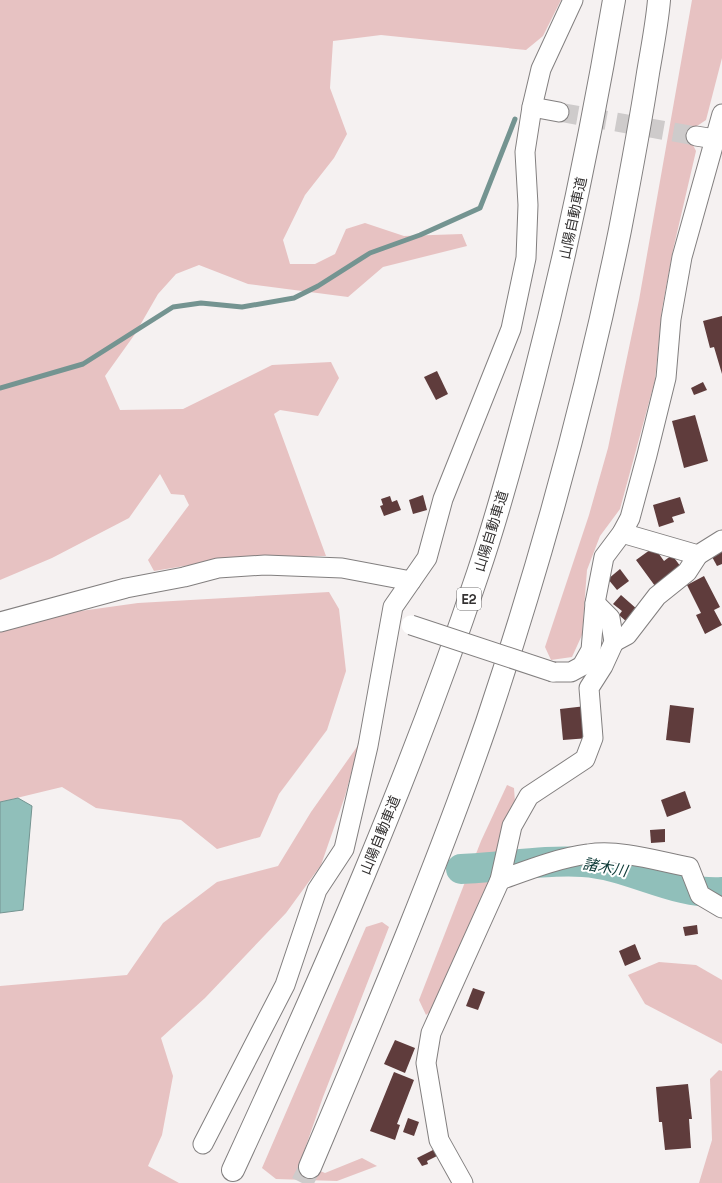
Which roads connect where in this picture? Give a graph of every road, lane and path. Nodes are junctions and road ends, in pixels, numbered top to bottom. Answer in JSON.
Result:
{"nodes":[{"id":1,"x":573,"y":0,"type":"edge"},
{"id":2,"x":614,"y":0,"type":"edge"},
{"id":3,"x":659,"y":0,"type":"edge"},
{"id":4,"x":532,"y":107,"type":"junction"},
{"id":5,"x":559,"y":112,"type":"tunnel mouth"},
{"id":6,"x":722,"y":114,"type":"edge"},
{"id":7,"x":696,"y":136,"type":"tunnel mouth"},
{"id":8,"x":715,"y":139,"type":"junction"},
{"id":9,"x":622,"y":533,"type":"junction"},
{"id":10,"x":722,"y":540,"type":"edge"},
{"id":11,"x":698,"y":555,"type":"junction"},
{"id":12,"x":411,"y":581,"type":"junction"},
{"id":13,"x":596,"y":603,"type":"junction"},
{"id":14,"x":393,"y":607,"type":"junction"},
{"id":15,"x":0,"y":622,"type":"edge"},
{"id":16,"x":614,"y":642,"type":"junction"},
{"id":17,"x":500,"y":880,"type":"junction"},
{"id":18,"x":722,"y":908,"type":"edge"},
{"id":19,"x":202,"y":1144,"type":"dead end"},
{"id":20,"x":310,"y":1167,"type":"tunnel mouth"},
{"id":21,"x":233,"y":1170,"type":"dead end"},
{"id":22,"x":463,"y":1183,"type":"edge"}],
"edges":[{"from":1,"to":4,"type":"street"},
{"from":2,"to":21,"type":"highway","name":"山陽自動車道","number":"E2"},
{"from":3,"to":20,"type":"highway"},
{"from":4,"to":5,"type":"street"},
{"from":4,"to":12,"type":"street"},
{"from":6,"to":8,"type":"street"},
{"from":7,"to":8,"type":"street"},
{"from":8,"to":9,"type":"street"},
{"from":9,"to":11,"type":"street"},
{"from":9,"to":13,"type":"street"},
{"from":10,"to":11,"type":"street"},
{"from":11,"to":16,"type":"street"},
{"from":12,"to":14,"type":"street"},
{"from":12,"to":15,"type":"street"},
{"from":13,"to":14,"type":"street","bridge":true},
{"from":13,"to":16,"type":"street"},
{"from":14,"to":19,"type":"street"},
{"from":16,"to":17,"type":"street"},
{"from":17,"to":18,"type":"street"},
{"from":17,"to":22,"type":"street"}]}
